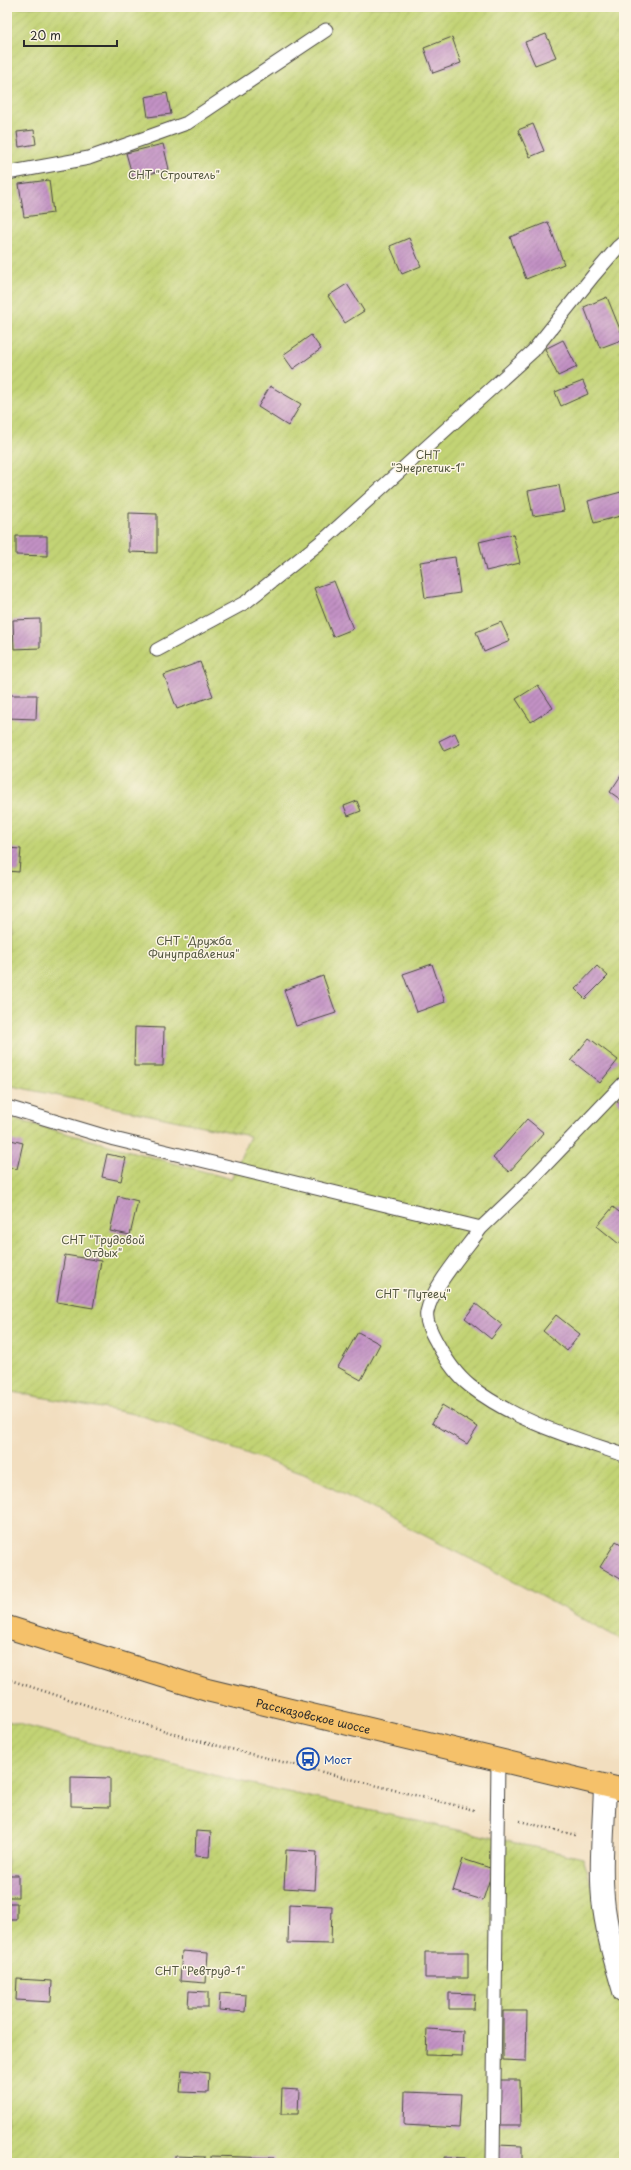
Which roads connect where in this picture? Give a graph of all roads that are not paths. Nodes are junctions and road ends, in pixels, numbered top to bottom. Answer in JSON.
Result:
{"nodes":[{"id":1,"x":326,"y":30,"type":"dead end"},
{"id":2,"x":7,"y":173,"type":"edge"},
{"id":3,"x":624,"y":242,"type":"edge"},
{"id":4,"x":157,"y":650,"type":"dead end"},
{"id":5,"x":624,"y":1083,"type":"edge"},
{"id":6,"x":7,"y":1107,"type":"edge"},
{"id":7,"x":481,"y":1228,"type":"junction"},
{"id":8,"x":624,"y":1455,"type":"edge"},
{"id":9,"x":7,"y":1627,"type":"edge"},
{"id":10,"x":498,"y":1760,"type":"junction"},
{"id":11,"x":615,"y":1788,"type":"edge"},
{"id":12,"x":624,"y":1991,"type":"edge"},
{"id":13,"x":493,"y":2163,"type":"edge"}],
"edges":[{"from":1,"to":2,"type":"lane"},
{"from":3,"to":4,"type":"lane"},
{"from":5,"to":7,"type":"lane"},
{"from":6,"to":7,"type":"lane"},
{"from":7,"to":8,"type":"lane"},
{"from":9,"to":10,"type":"main road","name":"Рассказовское шоссе"},
{"from":10,"to":11,"type":"main road","name":"Рассказовское шоссе"},
{"from":10,"to":13,"type":"lane"},
{"from":11,"to":12,"type":"street"}]}
